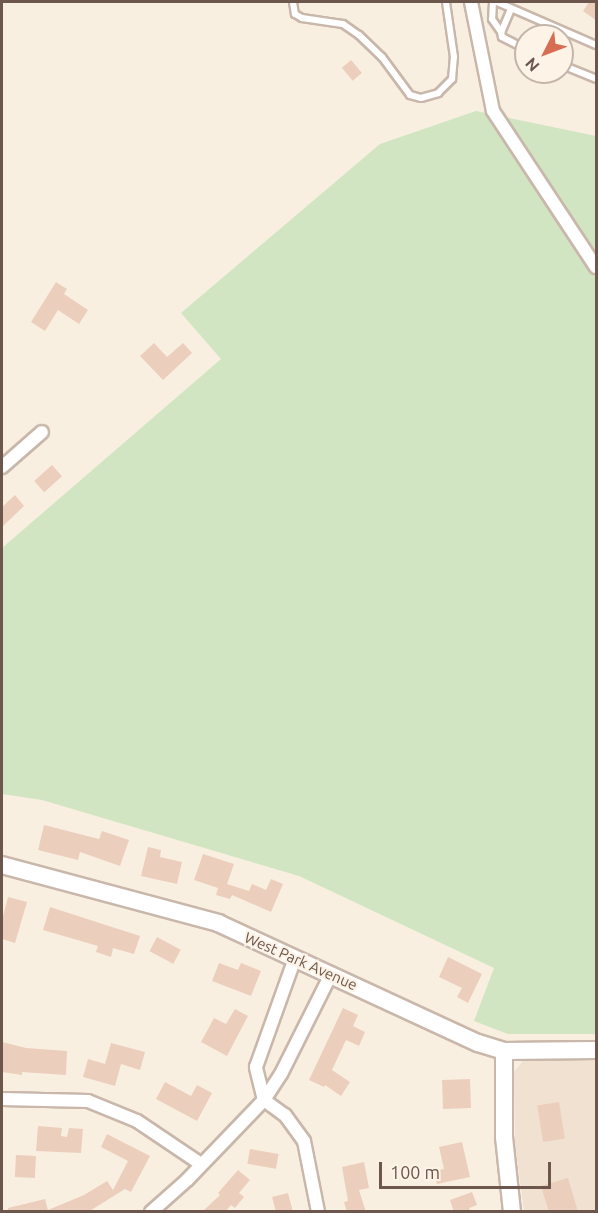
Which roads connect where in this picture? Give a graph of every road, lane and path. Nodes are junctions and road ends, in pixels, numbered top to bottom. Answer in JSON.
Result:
{"nodes":[{"id":1,"x":293,"y":2,"type":"edge"},
{"id":2,"x":446,"y":2,"type":"edge"},
{"id":3,"x":471,"y":2,"type":"edge"},
{"id":4,"x":493,"y":2,"type":"edge"},
{"id":5,"x":497,"y":2,"type":"edge"},
{"id":6,"x":511,"y":9,"type":"junction"},
{"id":7,"x":501,"y":32,"type":"junction"},
{"id":8,"x":514,"y":44,"type":"edge"},
{"id":9,"x":597,"y":45,"type":"edge"},
{"id":10,"x":574,"y":69,"type":"edge"},
{"id":11,"x":597,"y":79,"type":"edge"},
{"id":12,"x":596,"y":267,"type":"edge"},
{"id":13,"x":42,"y":432,"type":"dead end"},
{"id":14,"x":2,"y":467,"type":"edge"},
{"id":15,"x":2,"y":865,"type":"edge"},
{"id":16,"x":295,"y":958,"type":"junction"},
{"id":17,"x":331,"y":974,"type":"junction"},
{"id":18,"x":597,"y":1050,"type":"edge"},
{"id":19,"x":504,"y":1052,"type":"junction"},
{"id":20,"x":2,"y":1099,"type":"edge"},
{"id":21,"x":264,"y":1100,"type":"junction"},
{"id":22,"x":201,"y":1164,"type":"junction"},
{"id":23,"x":151,"y":1212,"type":"edge"},
{"id":24,"x":318,"y":1212,"type":"edge"},
{"id":25,"x":512,"y":1212,"type":"edge"}],
"edges":[{"from":1,"to":2,"type":"lane"},
{"from":3,"to":12,"type":"street"},
{"from":4,"to":7,"type":"lane"},
{"from":5,"to":6,"type":"lane"},
{"from":6,"to":7,"type":"lane"},
{"from":6,"to":9,"type":"lane"},
{"from":7,"to":8,"type":"lane"},
{"from":10,"to":11,"type":"lane"},
{"from":13,"to":14,"type":"street"},
{"from":15,"to":16,"type":"street","name":"West Park Avenue"},
{"from":16,"to":17,"type":"street","name":"West Park Avenue"},
{"from":16,"to":21,"type":"street"},
{"from":17,"to":19,"type":"street","name":"West Park Avenue"},
{"from":17,"to":21,"type":"street"},
{"from":18,"to":19,"type":"street","name":"West Park Avenue"},
{"from":19,"to":25,"type":"street"},
{"from":20,"to":22,"type":"street"},
{"from":21,"to":22,"type":"street"},
{"from":21,"to":24,"type":"street"},
{"from":22,"to":23,"type":"street"}]}
